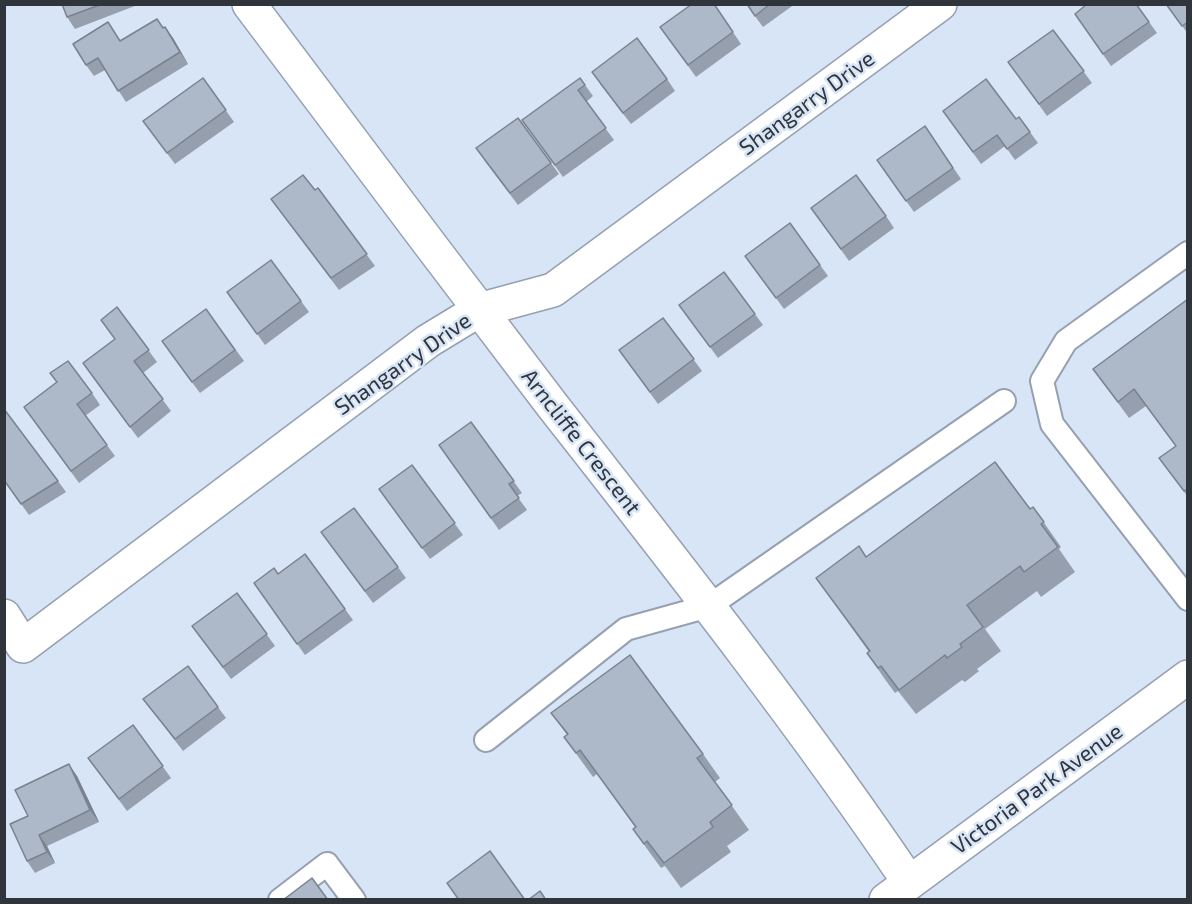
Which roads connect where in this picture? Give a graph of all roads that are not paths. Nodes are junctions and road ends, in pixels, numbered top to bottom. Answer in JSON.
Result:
{"nodes":[{"id":1,"x":249,"y":4,"type":"edge"},
{"id":2,"x":940,"y":4,"type":"edge"},
{"id":3,"x":1188,"y":253,"type":"edge"},
{"id":4,"x":479,"y":310,"type":"junction"},
{"id":5,"x":1004,"y":401,"type":"dead end"},
{"id":6,"x":1188,"y":599,"type":"edge"},
{"id":7,"x":709,"y":606,"type":"junction"},
{"id":8,"x":4,"y":616,"type":"edge"},
{"id":9,"x":1188,"y":677,"type":"edge"},
{"id":10,"x":486,"y":740,"type":"dead end"},
{"id":11,"x":905,"y":894,"type":"edge"},
{"id":12,"x":280,"y":900,"type":"edge"},
{"id":13,"x":354,"y":900,"type":"edge"}],
"edges":[{"from":1,"to":4,"type":"street","name":"Arncliffe Crescent"},
{"from":2,"to":4,"type":"street","name":"Shangarry Drive"},
{"from":3,"to":6,"type":"lane"},
{"from":4,"to":7,"type":"street","name":"Arncliffe Crescent"},
{"from":4,"to":8,"type":"street","name":"Shangarry Drive"},
{"from":5,"to":7,"type":"lane"},
{"from":7,"to":10,"type":"lane"},
{"from":7,"to":11,"type":"street","name":"Arncliffe Crescent"},
{"from":9,"to":11,"type":"street","name":"Victoria Park Avenue"},
{"from":12,"to":13,"type":"lane"}]}
